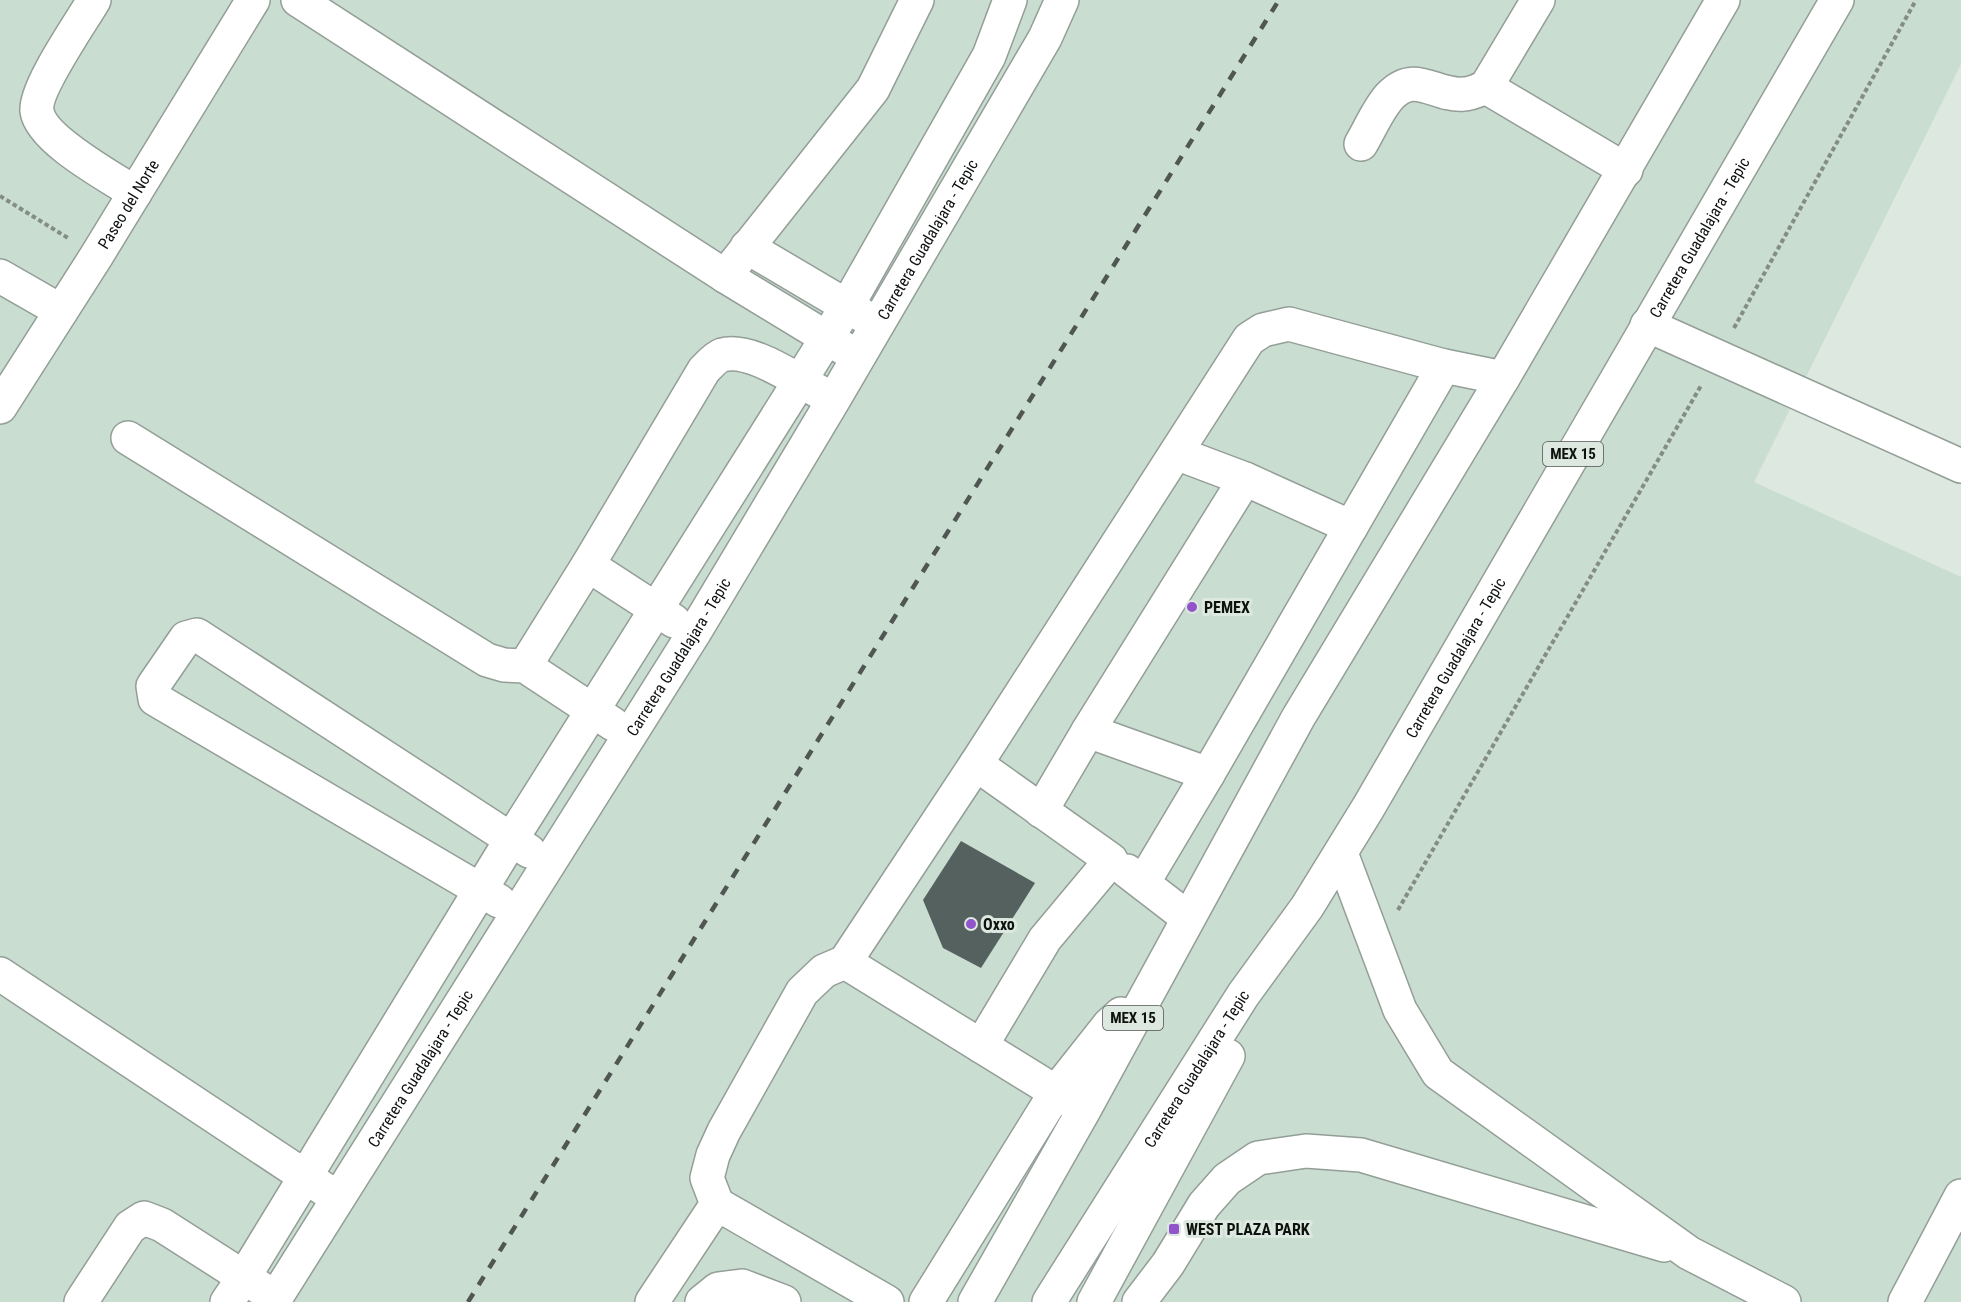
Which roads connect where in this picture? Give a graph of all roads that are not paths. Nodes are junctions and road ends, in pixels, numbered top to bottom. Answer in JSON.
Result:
{"nodes":[{"id":1,"x":94,"y":0,"type":"edge"},
{"id":2,"x":253,"y":0,"type":"edge"},
{"id":3,"x":297,"y":0,"type":"edge"},
{"id":4,"x":917,"y":0,"type":"edge"},
{"id":5,"x":1010,"y":0,"type":"edge"},
{"id":6,"x":1062,"y":0,"type":"edge"},
{"id":7,"x":1538,"y":0,"type":"edge"},
{"id":8,"x":1723,"y":0,"type":"edge"},
{"id":9,"x":1837,"y":0,"type":"edge"},
{"id":10,"x":1486,"y":87,"type":"junction"},
{"id":11,"x":1361,"y":144,"type":"dead end"},
{"id":12,"x":1626,"y":170,"type":"junction"},
{"id":13,"x":135,"y":193,"type":"junction"},
{"id":14,"x":747,"y":248,"type":"junction"},
{"id":15,"x":0,"y":276,"type":"edge"},
{"id":16,"x":725,"y":276,"type":"junction"},
{"id":17,"x":847,"y":306,"type":"junction"},
{"id":18,"x":61,"y":311,"type":"junction"},
{"id":19,"x":877,"y":324,"type":"junction"},
{"id":20,"x":1647,"y":325,"type":"junction"},
{"id":21,"x":827,"y":338,"type":"junction"},
{"id":22,"x":858,"y":357,"type":"junction"},
{"id":23,"x":1444,"y":366,"type":"junction"},
{"id":24,"x":1503,"y":378,"type":"junction"},
{"id":25,"x":800,"y":382,"type":"junction"},
{"id":26,"x":834,"y":399,"type":"junction"},
{"id":27,"x":0,"y":407,"type":"edge"},
{"id":28,"x":128,"y":438,"type":"dead end"},
{"id":29,"x":1176,"y":453,"type":"junction"},
{"id":30,"x":1961,"y":466,"type":"edge"},
{"id":31,"x":1245,"y":479,"type":"junction"},
{"id":32,"x":1351,"y":527,"type":"junction"},
{"id":33,"x":588,"y":565,"type":"junction"},
{"id":34,"x":656,"y":610,"type":"junction"},
{"id":35,"x":694,"y":633,"type":"junction"},
{"id":36,"x":525,"y":666,"type":"junction"},
{"id":37,"x":593,"y":711,"type":"junction"},
{"id":38,"x":1088,"y":731,"type":"junction"},
{"id":39,"x":629,"y":735,"type":"junction"},
{"id":40,"x":976,"y":764,"type":"junction"},
{"id":41,"x":1208,"y":774,"type":"junction"},
{"id":42,"x":1041,"y":811,"type":"junction"},
{"id":43,"x":511,"y":840,"type":"junction"},
{"id":44,"x":1341,"y":853,"type":"junction"},
{"id":45,"x":1111,"y":860,"type":"junction"},
{"id":46,"x":549,"y":863,"type":"junction"},
{"id":47,"x":1143,"y":884,"type":"junction"},
{"id":48,"x":481,"y":891,"type":"junction"},
{"id":49,"x":1307,"y":907,"type":"junction"},
{"id":50,"x":518,"y":912,"type":"junction"},
{"id":51,"x":1188,"y":918,"type":"junction"},
{"id":52,"x":846,"y":962,"type":"junction"},
{"id":53,"x":0,"y":974,"type":"edge"},
{"id":54,"x":1152,"y":983,"type":"junction"},
{"id":55,"x":981,"y":1046,"type":"junction"},
{"id":56,"x":1056,"y":1092,"type":"junction"},
{"id":57,"x":1084,"y":1110,"type":"junction"},
{"id":58,"x":305,"y":1178,"type":"junction"},
{"id":59,"x":1961,"y":1196,"type":"edge"},
{"id":60,"x":338,"y":1198,"type":"junction"},
{"id":61,"x":717,"y":1204,"type":"junction"},
{"id":62,"x":1689,"y":1253,"type":"junction"},
{"id":63,"x":236,"y":1290,"type":"edge"},
{"id":64,"x":275,"y":1300,"type":"edge"},
{"id":65,"x":880,"y":1300,"type":"edge"},
{"id":66,"x":81,"y":1302,"type":"edge"},
{"id":67,"x":652,"y":1302,"type":"edge"},
{"id":68,"x":702,"y":1302,"type":"edge"},
{"id":69,"x":784,"y":1302,"type":"edge"},
{"id":70,"x":926,"y":1302,"type":"edge"},
{"id":71,"x":975,"y":1302,"type":"edge"},
{"id":72,"x":1049,"y":1302,"type":"edge"},
{"id":73,"x":1094,"y":1302,"type":"edge"},
{"id":74,"x":1139,"y":1302,"type":"edge"},
{"id":75,"x":1784,"y":1302,"type":"edge"},
{"id":76,"x":1905,"y":1302,"type":"edge"}],
"edges":[{"from":1,"to":13,"type":"main road"},
{"from":2,"to":13,"type":"main road","name":"Paseo del Norte"},
{"from":3,"to":16,"type":"main road"},
{"from":4,"to":14,"type":"main road"},
{"from":5,"to":17,"type":"main road"},
{"from":6,"to":19,"type":"main road","name":"Carretera Guadalajara - Tepic"},
{"from":7,"to":10,"type":"main road"},
{"from":8,"to":12,"type":"main road","number":"MEX 15"},
{"from":9,"to":20,"type":"main road","name":"Carretera Guadalajara - Tepic","number":"MEX 15"},
{"from":10,"to":11,"type":"main road"},
{"from":10,"to":12,"type":"main road"},
{"from":12,"to":24,"type":"main road","number":"MEX 15"},
{"from":13,"to":18,"type":"main road","name":"Paseo del Norte"},
{"from":14,"to":16,"type":"main road"},
{"from":14,"to":17,"type":"main road"},
{"from":15,"to":18,"type":"main road"},
{"from":16,"to":21,"type":"main road"},
{"from":17,"to":19,"type":"main road"},
{"from":17,"to":21,"type":"main road"},
{"from":18,"to":27,"type":"main road","name":"Paseo del Norte"},
{"from":19,"to":22,"type":"main road","name":"Carretera Guadalajara - Tepic"},
{"from":20,"to":30,"type":"main road"},
{"from":20,"to":44,"type":"main road","name":"Carretera Guadalajara - Tepic","number":"MEX 15"},
{"from":21,"to":22,"type":"main road"},
{"from":21,"to":25,"type":"main road"},
{"from":22,"to":26,"type":"main road","name":"Carretera Guadalajara - Tepic"},
{"from":23,"to":24,"type":"main road"},
{"from":23,"to":29,"type":"main road"},
{"from":23,"to":32,"type":"main road"},
{"from":24,"to":51,"type":"main road","number":"MEX 15"},
{"from":25,"to":26,"type":"main road"},
{"from":25,"to":33,"type":"main road"},
{"from":25,"to":34,"type":"main road"},
{"from":26,"to":35,"type":"main road","name":"Carretera Guadalajara - Tepic"},
{"from":28,"to":36,"type":"main road"},
{"from":29,"to":31,"type":"main road"},
{"from":29,"to":40,"type":"main road"},
{"from":31,"to":32,"type":"main road"},
{"from":31,"to":38,"type":"main road"},
{"from":32,"to":41,"type":"main road"},
{"from":33,"to":34,"type":"main road"},
{"from":33,"to":36,"type":"main road"},
{"from":34,"to":35,"type":"main road"},
{"from":34,"to":37,"type":"main road"},
{"from":35,"to":39,"type":"main road","name":"Carretera Guadalajara - Tepic"},
{"from":36,"to":37,"type":"main road"},
{"from":37,"to":39,"type":"main road"},
{"from":37,"to":43,"type":"main road"},
{"from":38,"to":41,"type":"main road"},
{"from":38,"to":42,"type":"main road"},
{"from":39,"to":46,"type":"main road","name":"Carretera Guadalajara - Tepic"},
{"from":40,"to":42,"type":"main road"},
{"from":40,"to":52,"type":"main road"},
{"from":41,"to":47,"type":"main road"},
{"from":42,"to":45,"type":"main road"},
{"from":43,"to":46,"type":"main road"},
{"from":43,"to":48,"type":"main road"},
{"from":43,"to":48,"type":"main road"},
{"from":44,"to":49,"type":"main road","name":"Carretera Guadalajara - Tepic","number":"MEX 15"},
{"from":44,"to":62,"type":"main road"},
{"from":45,"to":47,"type":"main road"},
{"from":45,"to":55,"type":"main road"},
{"from":46,"to":50,"type":"main road","name":"Carretera Guadalajara - Tepic"},
{"from":47,"to":51,"type":"main road"},
{"from":48,"to":50,"type":"main road"},
{"from":48,"to":58,"type":"main road"},
{"from":49,"to":72,"type":"main road","name":"Carretera Guadalajara - Tepic","number":"MEX 15"},
{"from":49,"to":73,"type":"main road"},
{"from":50,"to":60,"type":"main road","name":"Carretera Guadalajara - Tepic"},
{"from":51,"to":54,"type":"main road","number":"MEX 15"},
{"from":52,"to":55,"type":"main road"},
{"from":52,"to":61,"type":"main road"},
{"from":53,"to":58,"type":"main road"},
{"from":54,"to":56,"type":"main road"},
{"from":54,"to":57,"type":"main road","number":"MEX 15"},
{"from":55,"to":56,"type":"main road"},
{"from":56,"to":57,"type":"main road"},
{"from":56,"to":70,"type":"main road"},
{"from":57,"to":71,"type":"main road","number":"MEX 15"},
{"from":58,"to":60,"type":"main road"},
{"from":58,"to":63,"type":"main road"},
{"from":59,"to":76,"type":"main road"},
{"from":60,"to":64,"type":"main road","name":"Carretera Guadalajara - Tepic"},
{"from":61,"to":65,"type":"main road"},
{"from":61,"to":67,"type":"main road"},
{"from":62,"to":74,"type":"main road"},
{"from":62,"to":75,"type":"main road"},
{"from":63,"to":64,"type":"main road"},
{"from":63,"to":66,"type":"main road"},
{"from":68,"to":69,"type":"main road"}]}
